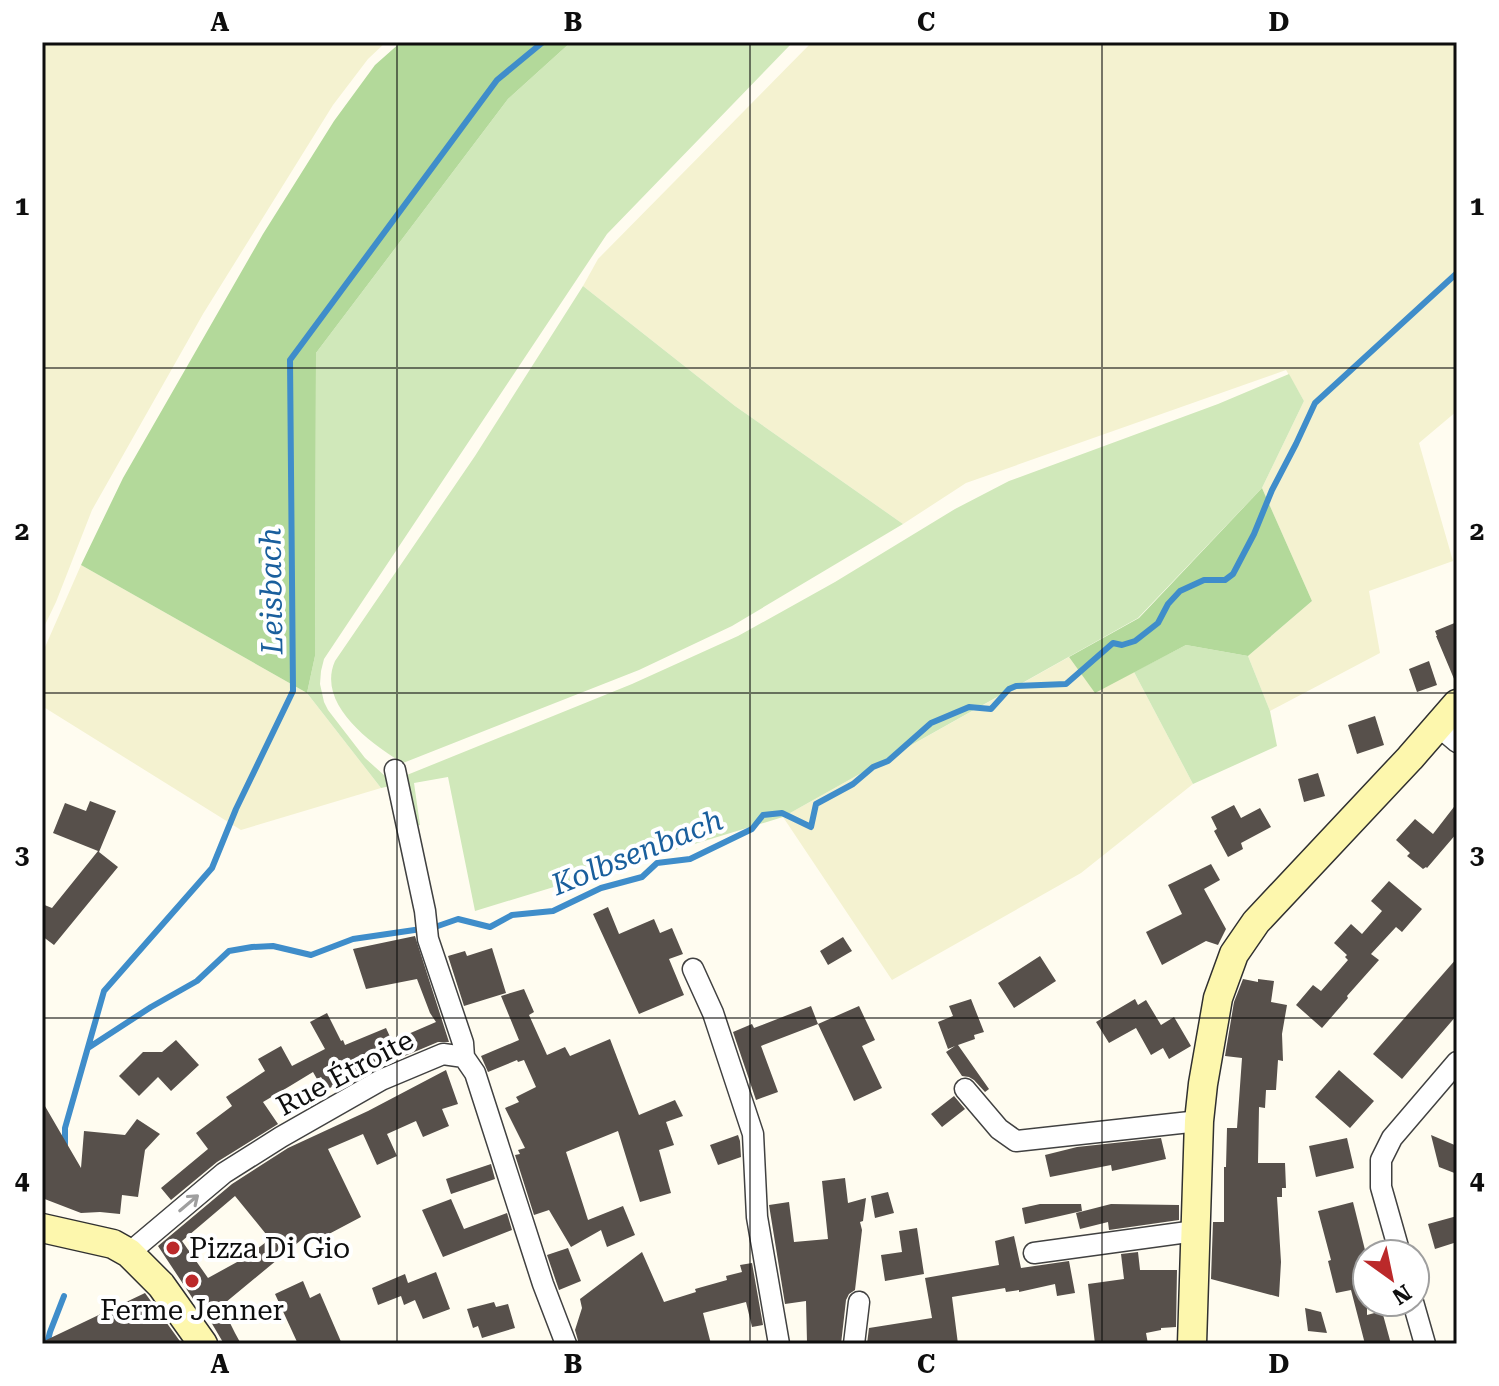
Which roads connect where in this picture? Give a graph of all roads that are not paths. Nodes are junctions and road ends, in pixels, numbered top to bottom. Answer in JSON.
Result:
{"nodes":[{"id":1,"x":1457,"y":704,"type":"edge"},
{"id":2,"x":1448,"y":734,"type":"edge"},
{"id":3,"x":395,"y":770,"type":"dead end"},
{"id":4,"x":693,"y":969,"type":"dead end"},
{"id":5,"x":464,"y":1057,"type":"junction"},
{"id":6,"x":1457,"y":1062,"type":"edge"},
{"id":7,"x":965,"y":1089,"type":"dead end"},
{"id":8,"x":1199,"y":1121,"type":"junction"},
{"id":9,"x":42,"y":1228,"type":"edge"},
{"id":10,"x":1195,"y":1231,"type":"junction"},
{"id":11,"x":1395,"y":1238,"type":"edge"},
{"id":12,"x":129,"y":1253,"type":"junction"},
{"id":13,"x":1034,"y":1253,"type":"dead end"},
{"id":14,"x":859,"y":1302,"type":"dead end"},
{"id":15,"x":1418,"y":1318,"type":"edge"},
{"id":16,"x":203,"y":1344,"type":"edge"},
{"id":17,"x":566,"y":1344,"type":"edge"},
{"id":18,"x":779,"y":1344,"type":"edge"},
{"id":19,"x":854,"y":1344,"type":"edge"},
{"id":20,"x":1192,"y":1344,"type":"edge"},
{"id":21,"x":1425,"y":1344,"type":"edge"}],
"edges":[{"from":1,"to":2,"type":"main road"},
{"from":2,"to":8,"type":"main road"},
{"from":3,"to":5,"type":"street"},
{"from":4,"to":18,"type":"street"},
{"from":12,"to":5,"type":"street","name":"Rue Étroite","one_way":true},
{"from":5,"to":17,"type":"street"},
{"from":6,"to":11,"type":"street"},
{"from":7,"to":8,"type":"street"},
{"from":8,"to":10,"type":"main road"},
{"from":9,"to":12,"type":"main road"},
{"from":10,"to":13,"type":"street"},
{"from":10,"to":20,"type":"main road"},
{"from":12,"to":16,"type":"main road"},
{"from":14,"to":19,"type":"street"},
{"from":15,"to":21,"type":"street"}]}
